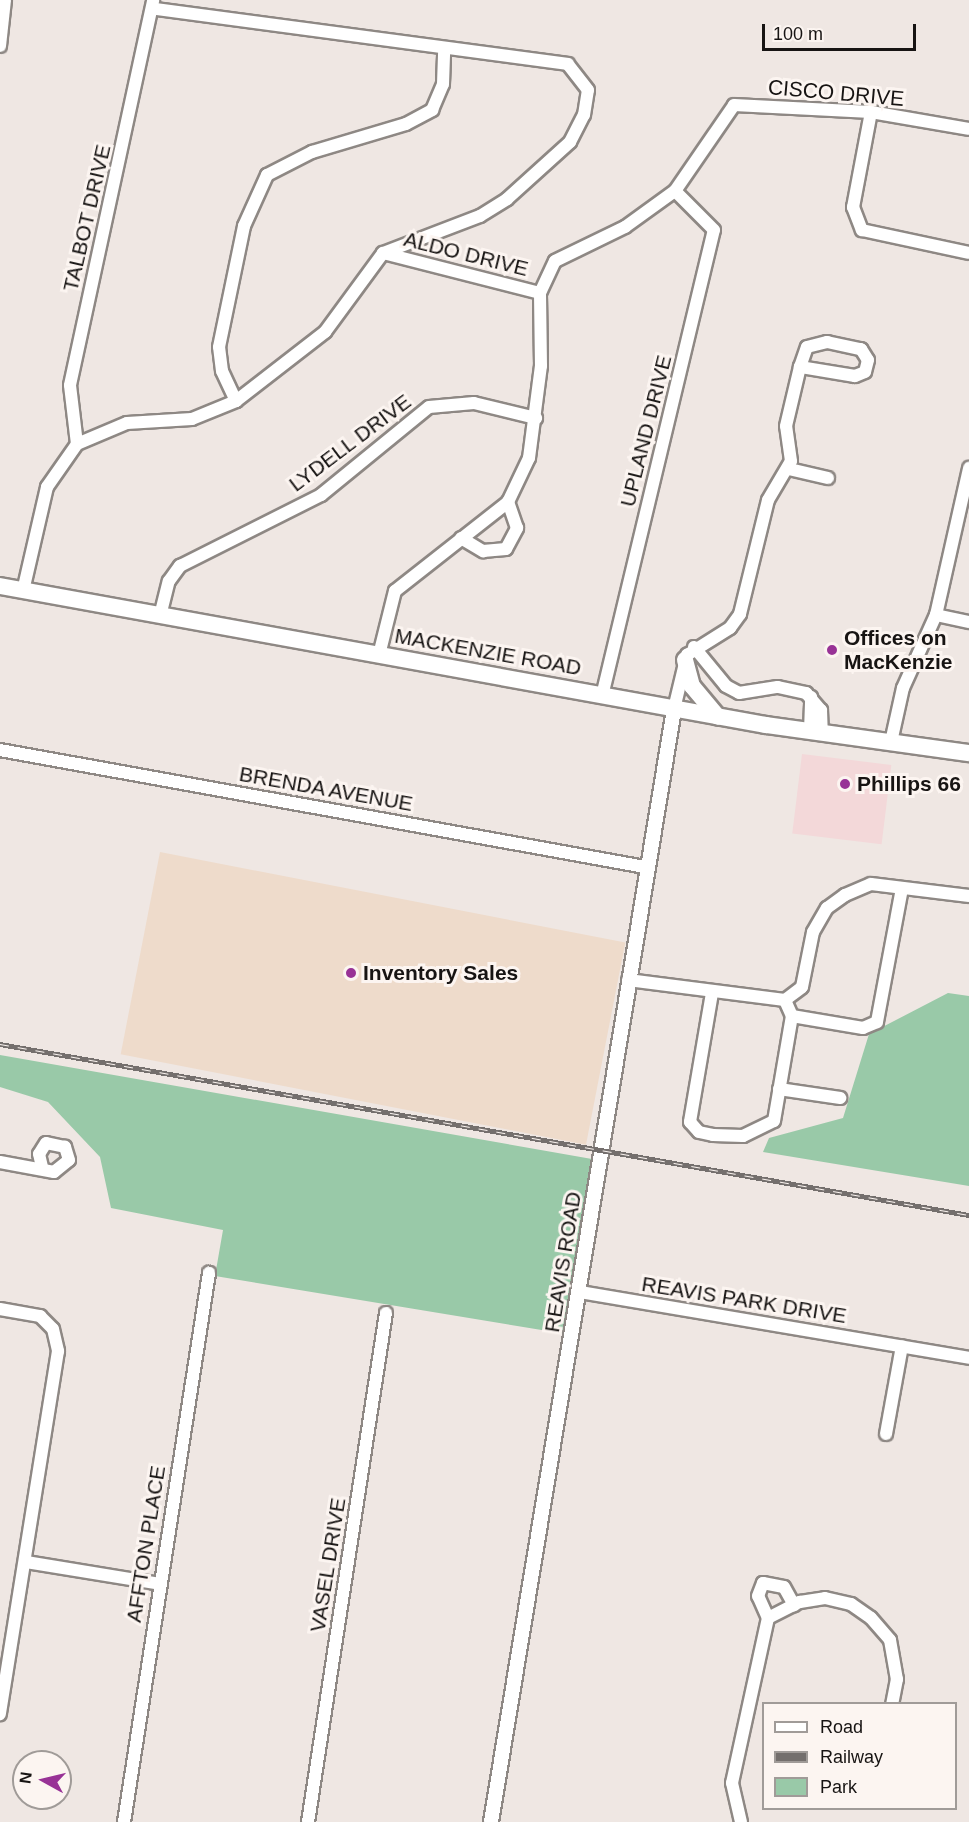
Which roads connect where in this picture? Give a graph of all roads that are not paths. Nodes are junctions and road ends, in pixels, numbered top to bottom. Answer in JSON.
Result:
{"nodes":[{"id":1,"x":5,"y":0,"type":"edge"},
{"id":2,"x":154,"y":5,"type":"edge"},
{"id":3,"x":0,"y":46,"type":"edge"},
{"id":4,"x":444,"y":50,"type":"junction"},
{"id":5,"x":871,"y":112,"type":"junction"},
{"id":6,"x":969,"y":129,"type":"edge"},
{"id":7,"x":675,"y":191,"type":"junction"},
{"id":8,"x":383,"y":253,"type":"junction"},
{"id":9,"x":969,"y":253,"type":"edge"},
{"id":10,"x":540,"y":294,"type":"junction"},
{"id":11,"x":800,"y":367,"type":"junction"},
{"id":12,"x":236,"y":401,"type":"junction"},
{"id":13,"x":536,"y":418,"type":"junction"},
{"id":14,"x":77,"y":444,"type":"junction"},
{"id":15,"x":969,"y":468,"type":"edge"},
{"id":16,"x":789,"y":469,"type":"junction"},
{"id":17,"x":828,"y":478,"type":"dead end"},
{"id":18,"x":966,"y":499,"type":"edge"},
{"id":19,"x":507,"y":502,"type":"junction"},
{"id":20,"x":461,"y":538,"type":"junction"},
{"id":21,"x":0,"y":586,"type":"edge"},
{"id":22,"x":23,"y":591,"type":"junction"},
{"id":23,"x":936,"y":615,"type":"junction"},
{"id":24,"x":160,"y":616,"type":"junction"},
{"id":25,"x":969,"y":622,"type":"edge"},
{"id":26,"x":689,"y":654,"type":"junction"},
{"id":27,"x":379,"y":656,"type":"junction"},
{"id":28,"x":602,"y":696,"type":"junction"},
{"id":29,"x":674,"y":709,"type":"junction"},
{"id":30,"x":718,"y":717,"type":"junction"},
{"id":31,"x":816,"y":733,"type":"junction"},
{"id":32,"x":891,"y":742,"type":"junction"},
{"id":33,"x":0,"y":750,"type":"edge"},
{"id":34,"x":969,"y":753,"type":"edge"},
{"id":35,"x":645,"y":867,"type":"junction"},
{"id":36,"x":902,"y":888,"type":"junction"},
{"id":37,"x":969,"y":896,"type":"edge"},
{"id":38,"x":628,"y":980,"type":"junction"},
{"id":39,"x":712,"y":993,"type":"junction"},
{"id":40,"x":784,"y":1000,"type":"junction"},
{"id":41,"x":792,"y":1016,"type":"junction"},
{"id":42,"x":779,"y":1089,"type":"junction"},
{"id":43,"x":840,"y":1098,"type":"dead end"},
{"id":44,"x":0,"y":1162,"type":"edge"},
{"id":45,"x":42,"y":1167,"type":"dead end"},
{"id":46,"x":209,"y":1273,"type":"dead end"},
{"id":47,"x":580,"y":1292,"type":"junction"},
{"id":48,"x":0,"y":1309,"type":"edge"},
{"id":49,"x":386,"y":1313,"type":"dead end"},
{"id":50,"x":902,"y":1346,"type":"junction"},
{"id":51,"x":969,"y":1359,"type":"edge"},
{"id":52,"x":886,"y":1434,"type":"dead end"},
{"id":53,"x":26,"y":1562,"type":"junction"},
{"id":54,"x":160,"y":1584,"type":"junction"},
{"id":55,"x":794,"y":1605,"type":"junction"},
{"id":56,"x":767,"y":1620,"type":"junction"},
{"id":57,"x":892,"y":1702,"type":"edge"},
{"id":58,"x":0,"y":1714,"type":"edge"},
{"id":59,"x":124,"y":1822,"type":"edge"},
{"id":60,"x":308,"y":1822,"type":"edge"},
{"id":61,"x":491,"y":1822,"type":"edge"},
{"id":62,"x":741,"y":1822,"type":"edge"}],
"edges":[{"from":1,"to":3,"type":"street"},
{"from":2,"to":4,"type":"street"},
{"from":2,"to":14,"type":"street","name":"TALBOT DRIVE"},
{"from":4,"to":8,"type":"street"},
{"from":4,"to":12,"type":"street"},
{"from":5,"to":6,"type":"street","name":"CISCO DRIVE"},
{"from":5,"to":7,"type":"street","name":"CISCO DRIVE"},
{"from":5,"to":9,"type":"street"},
{"from":7,"to":10,"type":"street"},
{"from":7,"to":28,"type":"street","name":"UPLAND DRIVE"},
{"from":8,"to":10,"type":"street","name":"ALDO DRIVE"},
{"from":8,"to":12,"type":"street"},
{"from":10,"to":13,"type":"street"},
{"from":11,"to":11,"type":"street"},
{"from":11,"to":16,"type":"street"},
{"from":12,"to":14,"type":"street"},
{"from":13,"to":19,"type":"street"},
{"from":13,"to":24,"type":"street","name":"LYDELL DRIVE"},
{"from":14,"to":22,"type":"street"},
{"from":15,"to":18,"type":"street"},
{"from":16,"to":17,"type":"street"},
{"from":16,"to":26,"type":"street"},
{"from":18,"to":23,"type":"street"},
{"from":19,"to":20,"type":"street"},
{"from":19,"to":20,"type":"street"},
{"from":20,"to":27,"type":"street"},
{"from":21,"to":22,"type":"main road","name":"MACKENZIE ROAD"},
{"from":22,"to":24,"type":"main road","name":"MACKENZIE ROAD"},
{"from":23,"to":25,"type":"street"},
{"from":23,"to":32,"type":"street"},
{"from":24,"to":27,"type":"main road","name":"MACKENZIE ROAD"},
{"from":26,"to":29,"type":"street"},
{"from":26,"to":30,"type":"main road"},
{"from":26,"to":31,"type":"street"},
{"from":27,"to":28,"type":"main road","name":"MACKENZIE ROAD"},
{"from":28,"to":29,"type":"main road","name":"MACKENZIE ROAD"},
{"from":29,"to":30,"type":"main road","name":"MACKENZIE ROAD"},
{"from":29,"to":35,"type":"street","name":"REAVIS ROAD"},
{"from":30,"to":31,"type":"main road","name":"MACKENZIE ROAD"},
{"from":31,"to":32,"type":"main road","name":"MACKENZIE ROAD"},
{"from":32,"to":34,"type":"main road","name":"MACKENZIE ROAD"},
{"from":33,"to":35,"type":"street","name":"BRENDA AVENUE"},
{"from":35,"to":38,"type":"street","name":"REAVIS ROAD"},
{"from":36,"to":37,"type":"street"},
{"from":36,"to":40,"type":"street"},
{"from":36,"to":41,"type":"street"},
{"from":38,"to":39,"type":"street"},
{"from":38,"to":47,"type":"street","name":"REAVIS ROAD"},
{"from":39,"to":40,"type":"street"},
{"from":39,"to":42,"type":"street"},
{"from":40,"to":41,"type":"street"},
{"from":41,"to":42,"type":"street"},
{"from":42,"to":43,"type":"street"},
{"from":44,"to":45,"type":"street"},
{"from":46,"to":54,"type":"street","name":"AFFTON PLACE"},
{"from":47,"to":50,"type":"street","name":"REAVIS PARK DRIVE"},
{"from":47,"to":61,"type":"street","name":"REAVIS ROAD"},
{"from":48,"to":53,"type":"street"},
{"from":49,"to":60,"type":"street","name":"VASEL DRIVE"},
{"from":50,"to":51,"type":"street","name":"REAVIS PARK DRIVE"},
{"from":50,"to":52,"type":"street"},
{"from":53,"to":54,"type":"street"},
{"from":53,"to":58,"type":"street"},
{"from":54,"to":59,"type":"street","name":"AFFTON PLACE"},
{"from":55,"to":56,"type":"street"},
{"from":55,"to":56,"type":"street"},
{"from":55,"to":57,"type":"street"},
{"from":56,"to":62,"type":"street"}]}
